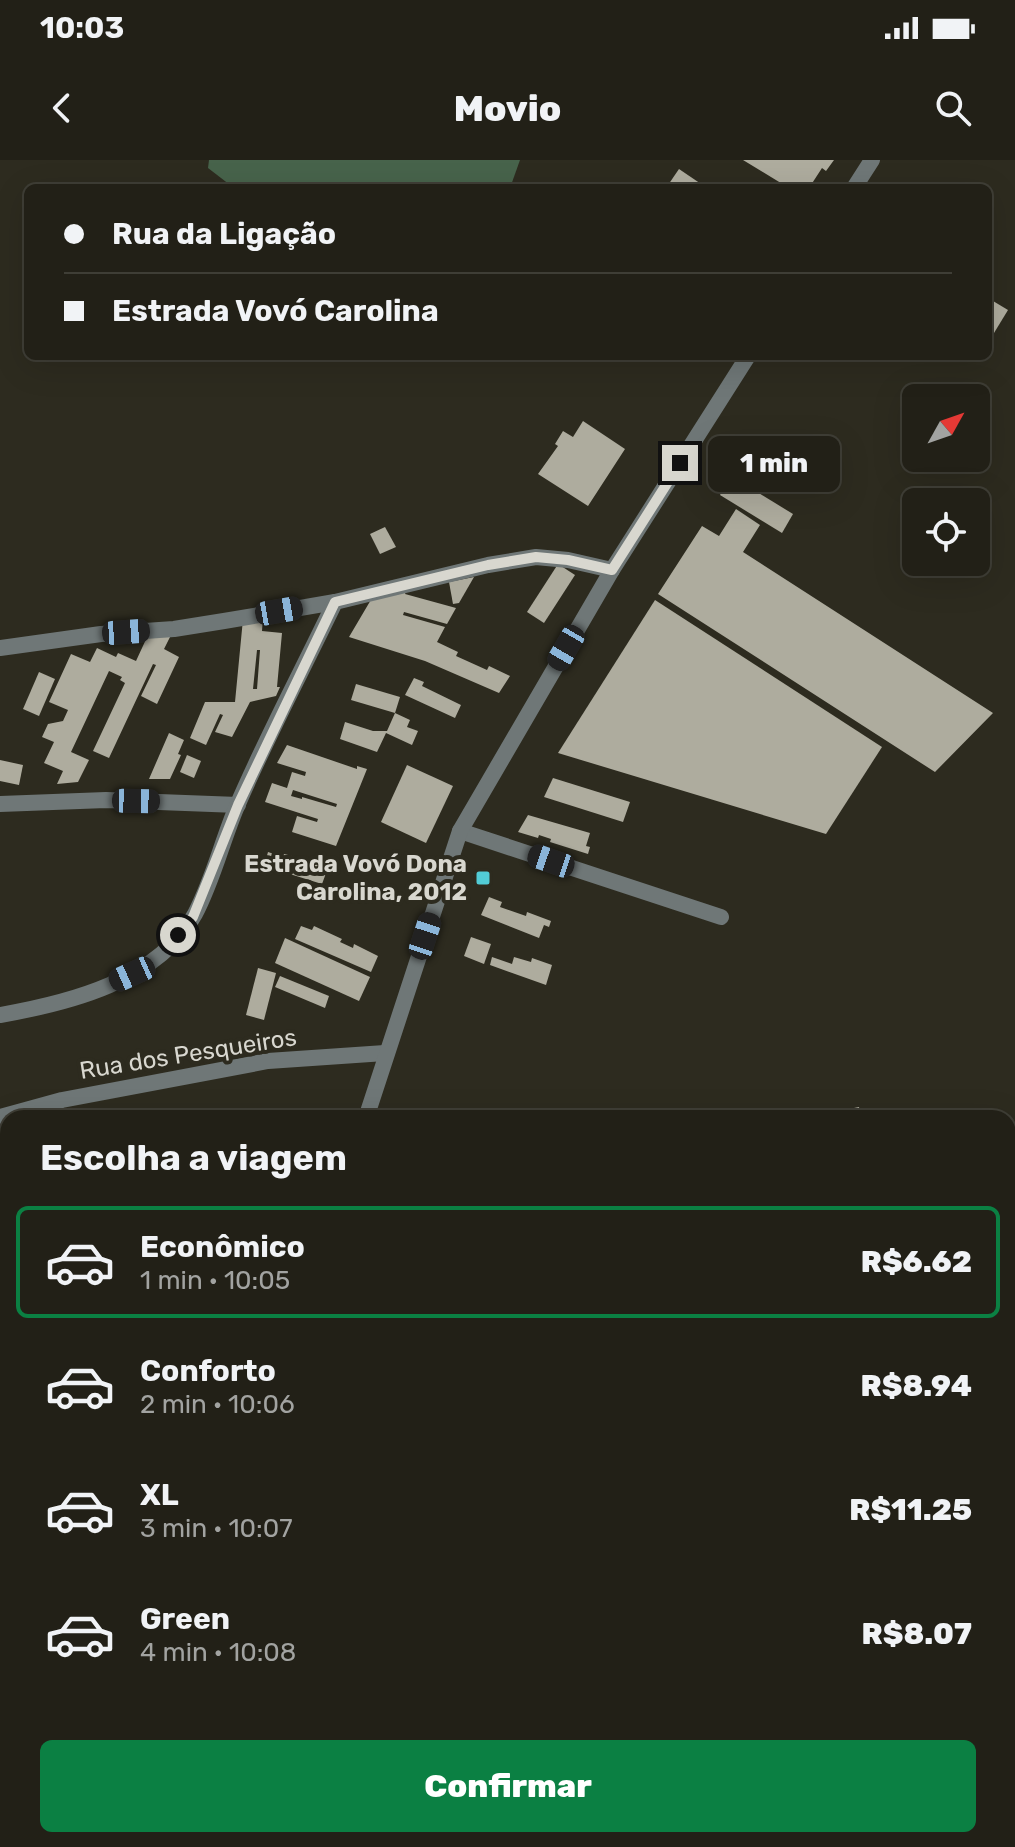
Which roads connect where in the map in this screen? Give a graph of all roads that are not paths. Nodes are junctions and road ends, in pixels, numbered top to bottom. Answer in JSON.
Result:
{"nodes":[{"id":1,"x":872,"y":160,"type":"edge"},
{"id":2,"x":857,"y":184,"type":"edge"},
{"id":3,"x":745,"y":360,"type":"edge"},
{"id":4,"x":612,"y":570,"type":"junction"},
{"id":5,"x":335,"y":602,"type":"junction"},
{"id":6,"x":0,"y":648,"type":"edge"},
{"id":7,"x":0,"y":804,"type":"edge"},
{"id":8,"x":238,"y":805,"type":"junction"},
{"id":9,"x":460,"y":831,"type":"junction"},
{"id":10,"x":721,"y":917,"type":"dead end"},
{"id":11,"x":0,"y":1015,"type":"edge"},
{"id":12,"x":385,"y":1053,"type":"junction"},
{"id":13,"x":26,"y":1110,"type":"edge"},
{"id":14,"x":368,"y":1110,"type":"edge"}],
"edges":[{"from":1,"to":2,"type":"street"},
{"from":3,"to":4,"type":"street"},
{"from":4,"to":5,"type":"street"},
{"from":4,"to":9,"type":"street"},
{"from":5,"to":6,"type":"street"},
{"from":5,"to":8,"type":"street"},
{"from":7,"to":8,"type":"street"},
{"from":8,"to":11,"type":"street"},
{"from":9,"to":10,"type":"street"},
{"from":9,"to":12,"type":"street"},
{"from":12,"to":13,"type":"street","name":"Rua dos Pesqueiros"},
{"from":12,"to":14,"type":"street"}]}
